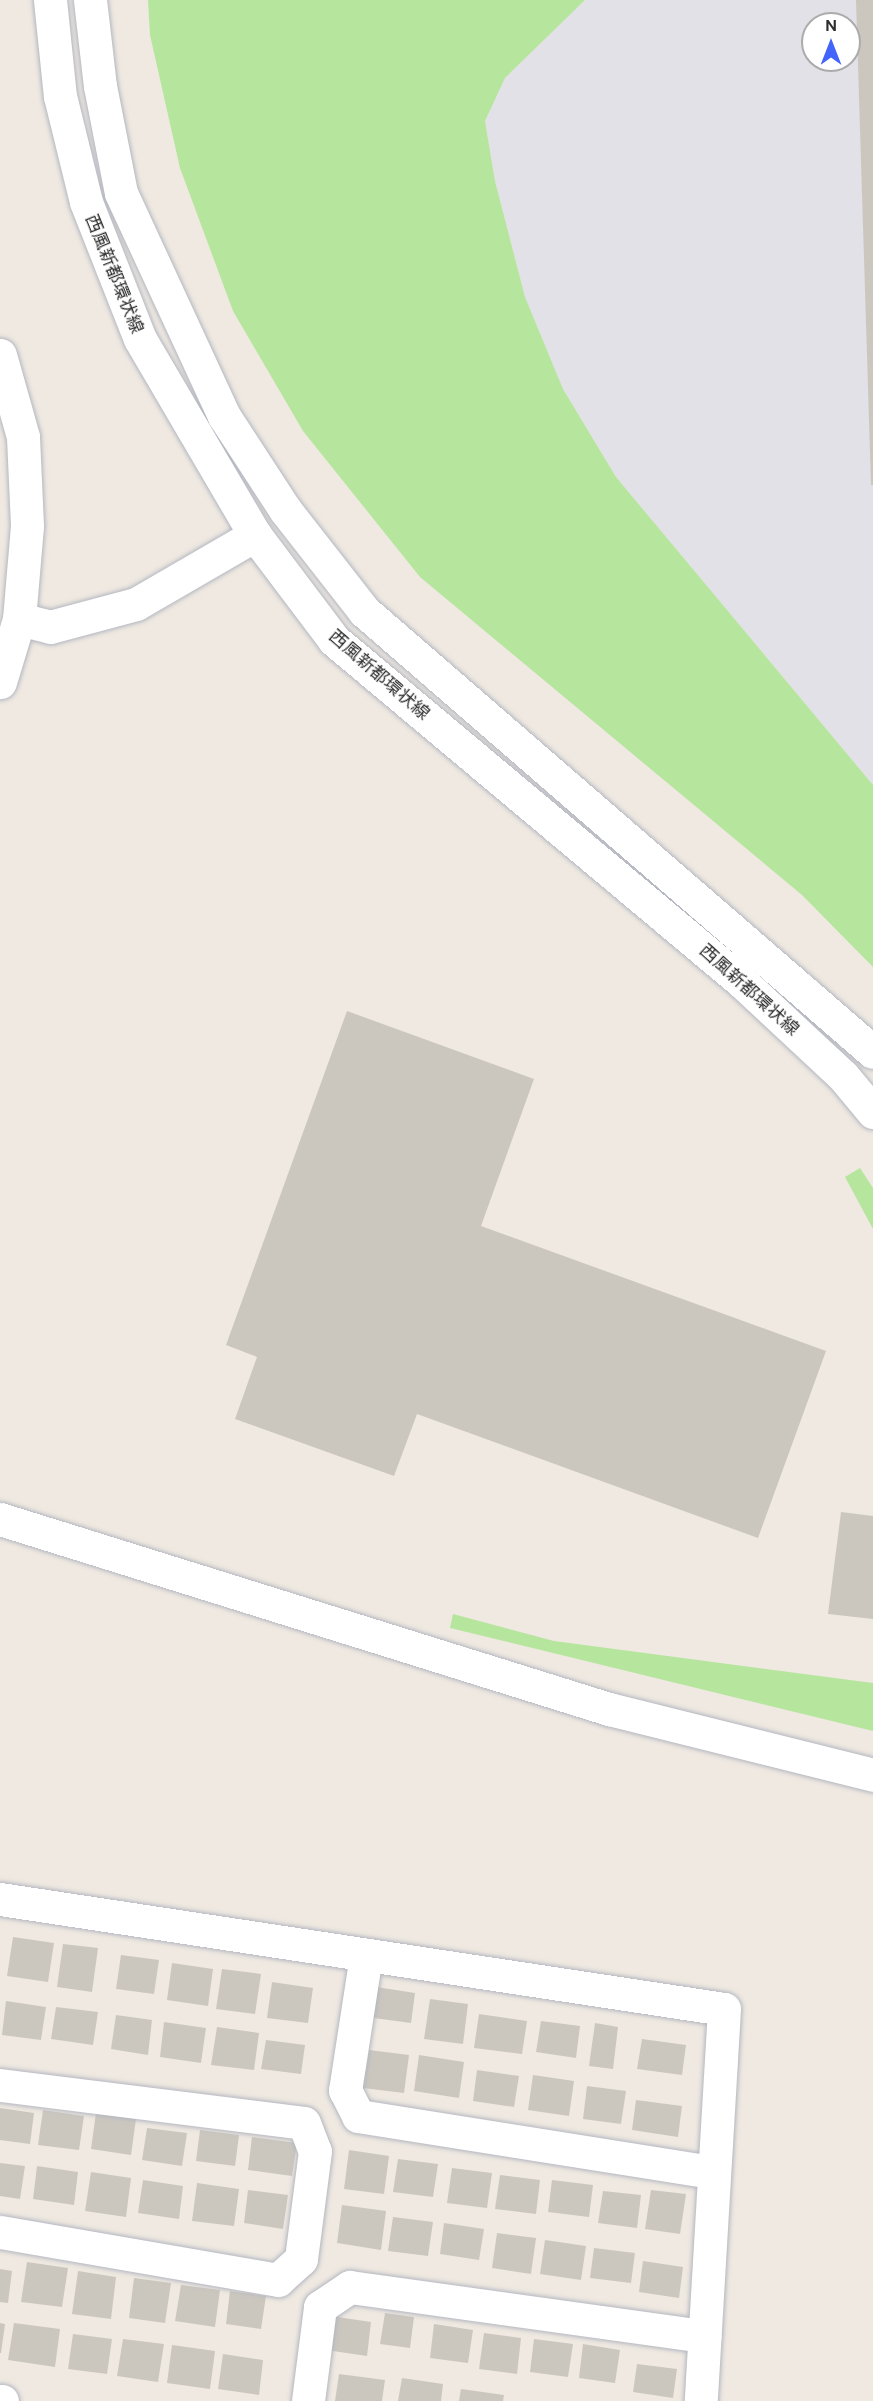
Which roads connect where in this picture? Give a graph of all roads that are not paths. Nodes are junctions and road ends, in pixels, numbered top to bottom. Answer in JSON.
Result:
{"nodes":[{"id":1,"x":50,"y":0,"type":"edge"},
{"id":2,"x":90,"y":0,"type":"edge"},
{"id":3,"x":0,"y":355,"type":"edge"},
{"id":4,"x":255,"y":535,"type":"junction"},
{"id":5,"x":19,"y":619,"type":"junction"},
{"id":6,"x":0,"y":682,"type":"edge"},
{"id":7,"x":873,"y":1052,"type":"edge"},
{"id":8,"x":873,"y":1112,"type":"edge"},
{"id":9,"x":0,"y":1519,"type":"edge"},
{"id":10,"x":873,"y":1775,"type":"edge"},
{"id":11,"x":0,"y":1899,"type":"edge"},
{"id":12,"x":366,"y":1955,"type":"junction"},
{"id":13,"x":0,"y":2085,"type":"edge"},
{"id":14,"x":713,"y":2172,"type":"junction"},
{"id":15,"x":0,"y":2232,"type":"edge"},
{"id":16,"x":705,"y":2336,"type":"junction"},
{"id":17,"x":308,"y":2401,"type":"edge"},
{"id":18,"x":701,"y":2401,"type":"edge"}],
"edges":[{"from":1,"to":4,"type":"street","name":"西風新都環状線"},
{"from":2,"to":7,"type":"street","name":"西風新都環状線"},
{"from":3,"to":5,"type":"street"},
{"from":4,"to":5,"type":"street"},
{"from":4,"to":8,"type":"street","name":"西風新都環状線"},
{"from":5,"to":6,"type":"street"},
{"from":9,"to":10,"type":"street"},
{"from":11,"to":12,"type":"street"},
{"from":12,"to":14,"type":"street"},
{"from":12,"to":14,"type":"street"},
{"from":13,"to":15,"type":"street"},
{"from":14,"to":16,"type":"street"},
{"from":16,"to":17,"type":"street"},
{"from":16,"to":18,"type":"street"}]}
